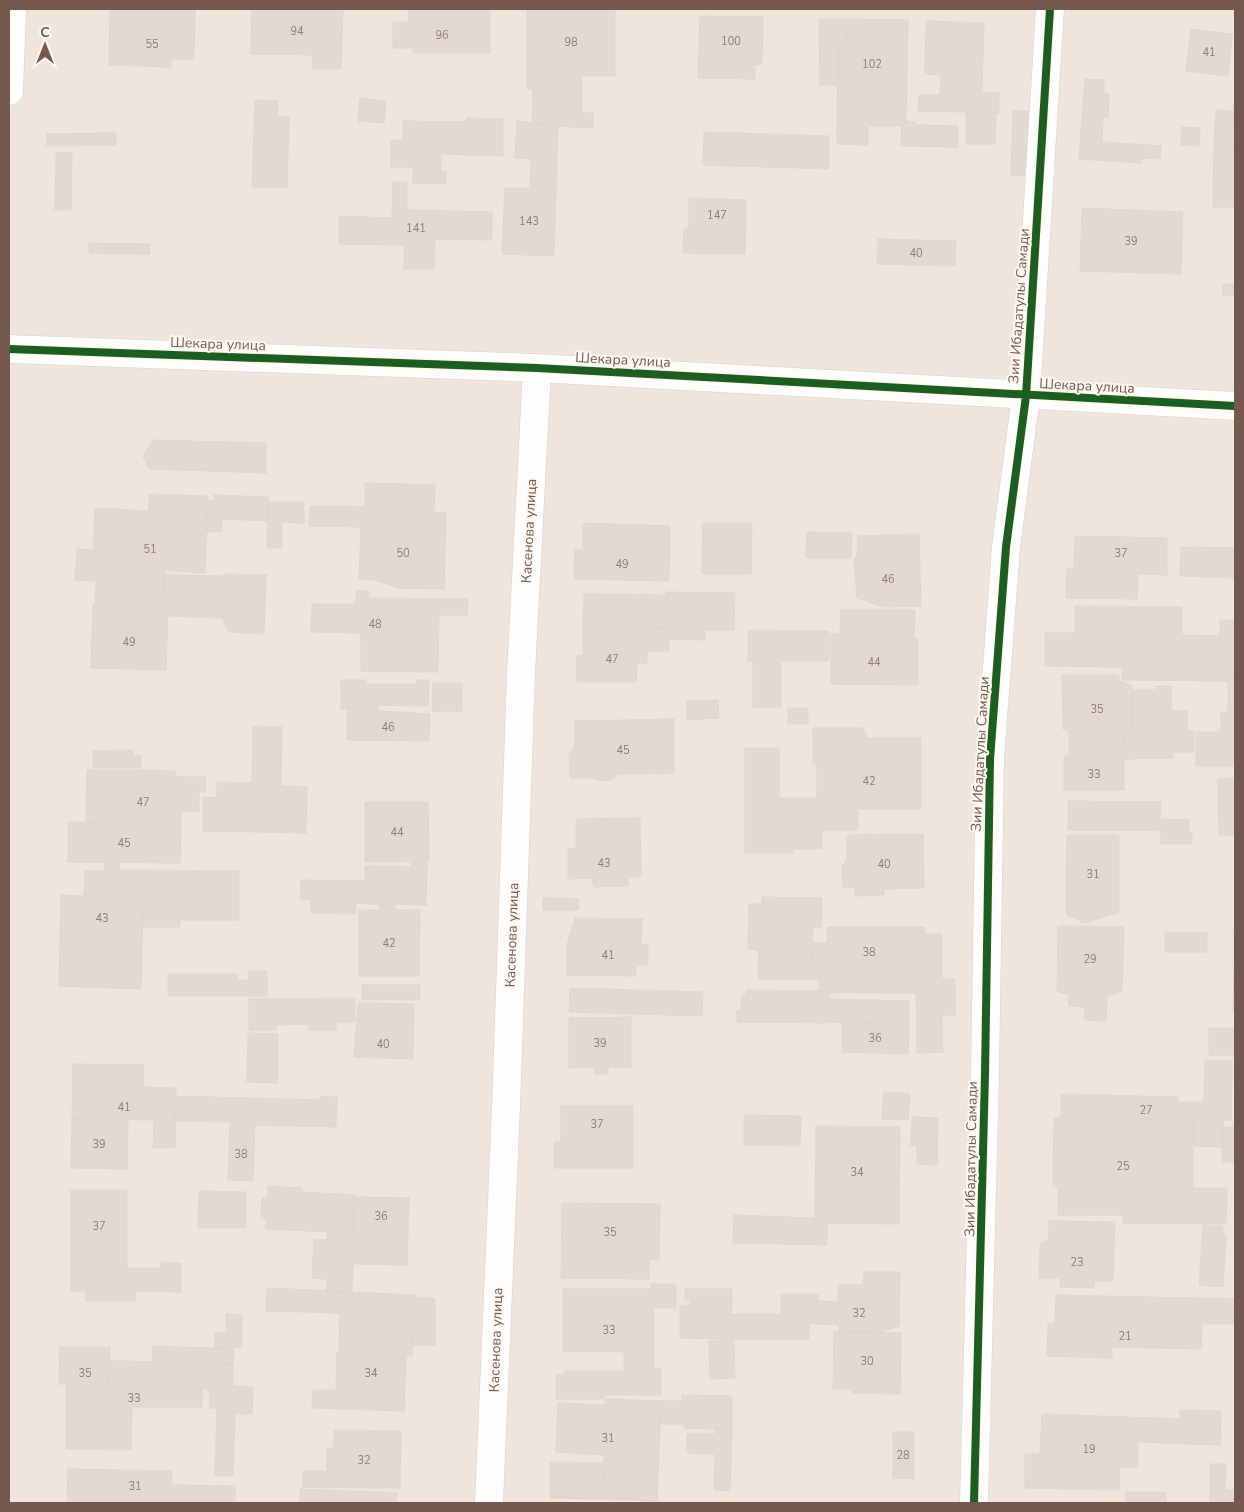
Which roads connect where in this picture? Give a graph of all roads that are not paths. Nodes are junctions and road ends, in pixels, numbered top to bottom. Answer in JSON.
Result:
{"nodes":[{"id":1,"x":12,"y":9,"type":"edge"},
{"id":2,"x":1050,"y":9,"type":"edge"},
{"id":3,"x":9,"y":91,"type":"edge"},
{"id":4,"x":9,"y":349,"type":"edge"},
{"id":5,"x":538,"y":368,"type":"junction"},
{"id":6,"x":1026,"y":396,"type":"junction"},
{"id":7,"x":1235,"y":406,"type":"edge"},
{"id":8,"x":489,"y":1503,"type":"edge"},
{"id":9,"x":974,"y":1503,"type":"edge"}],
"edges":[{"from":1,"to":3,"type":"street"},
{"from":2,"to":6,"type":"street","name":"Зии Ибадатулы Самади"},
{"from":4,"to":5,"type":"street","name":"Шекара улица"},
{"from":5,"to":6,"type":"street","name":"Шекара улица"},
{"from":5,"to":8,"type":"street","name":"Касенова улица"},
{"from":6,"to":7,"type":"street","name":"Шекара улица"},
{"from":6,"to":9,"type":"street","name":"Зии Ибадатулы Самади"}]}
